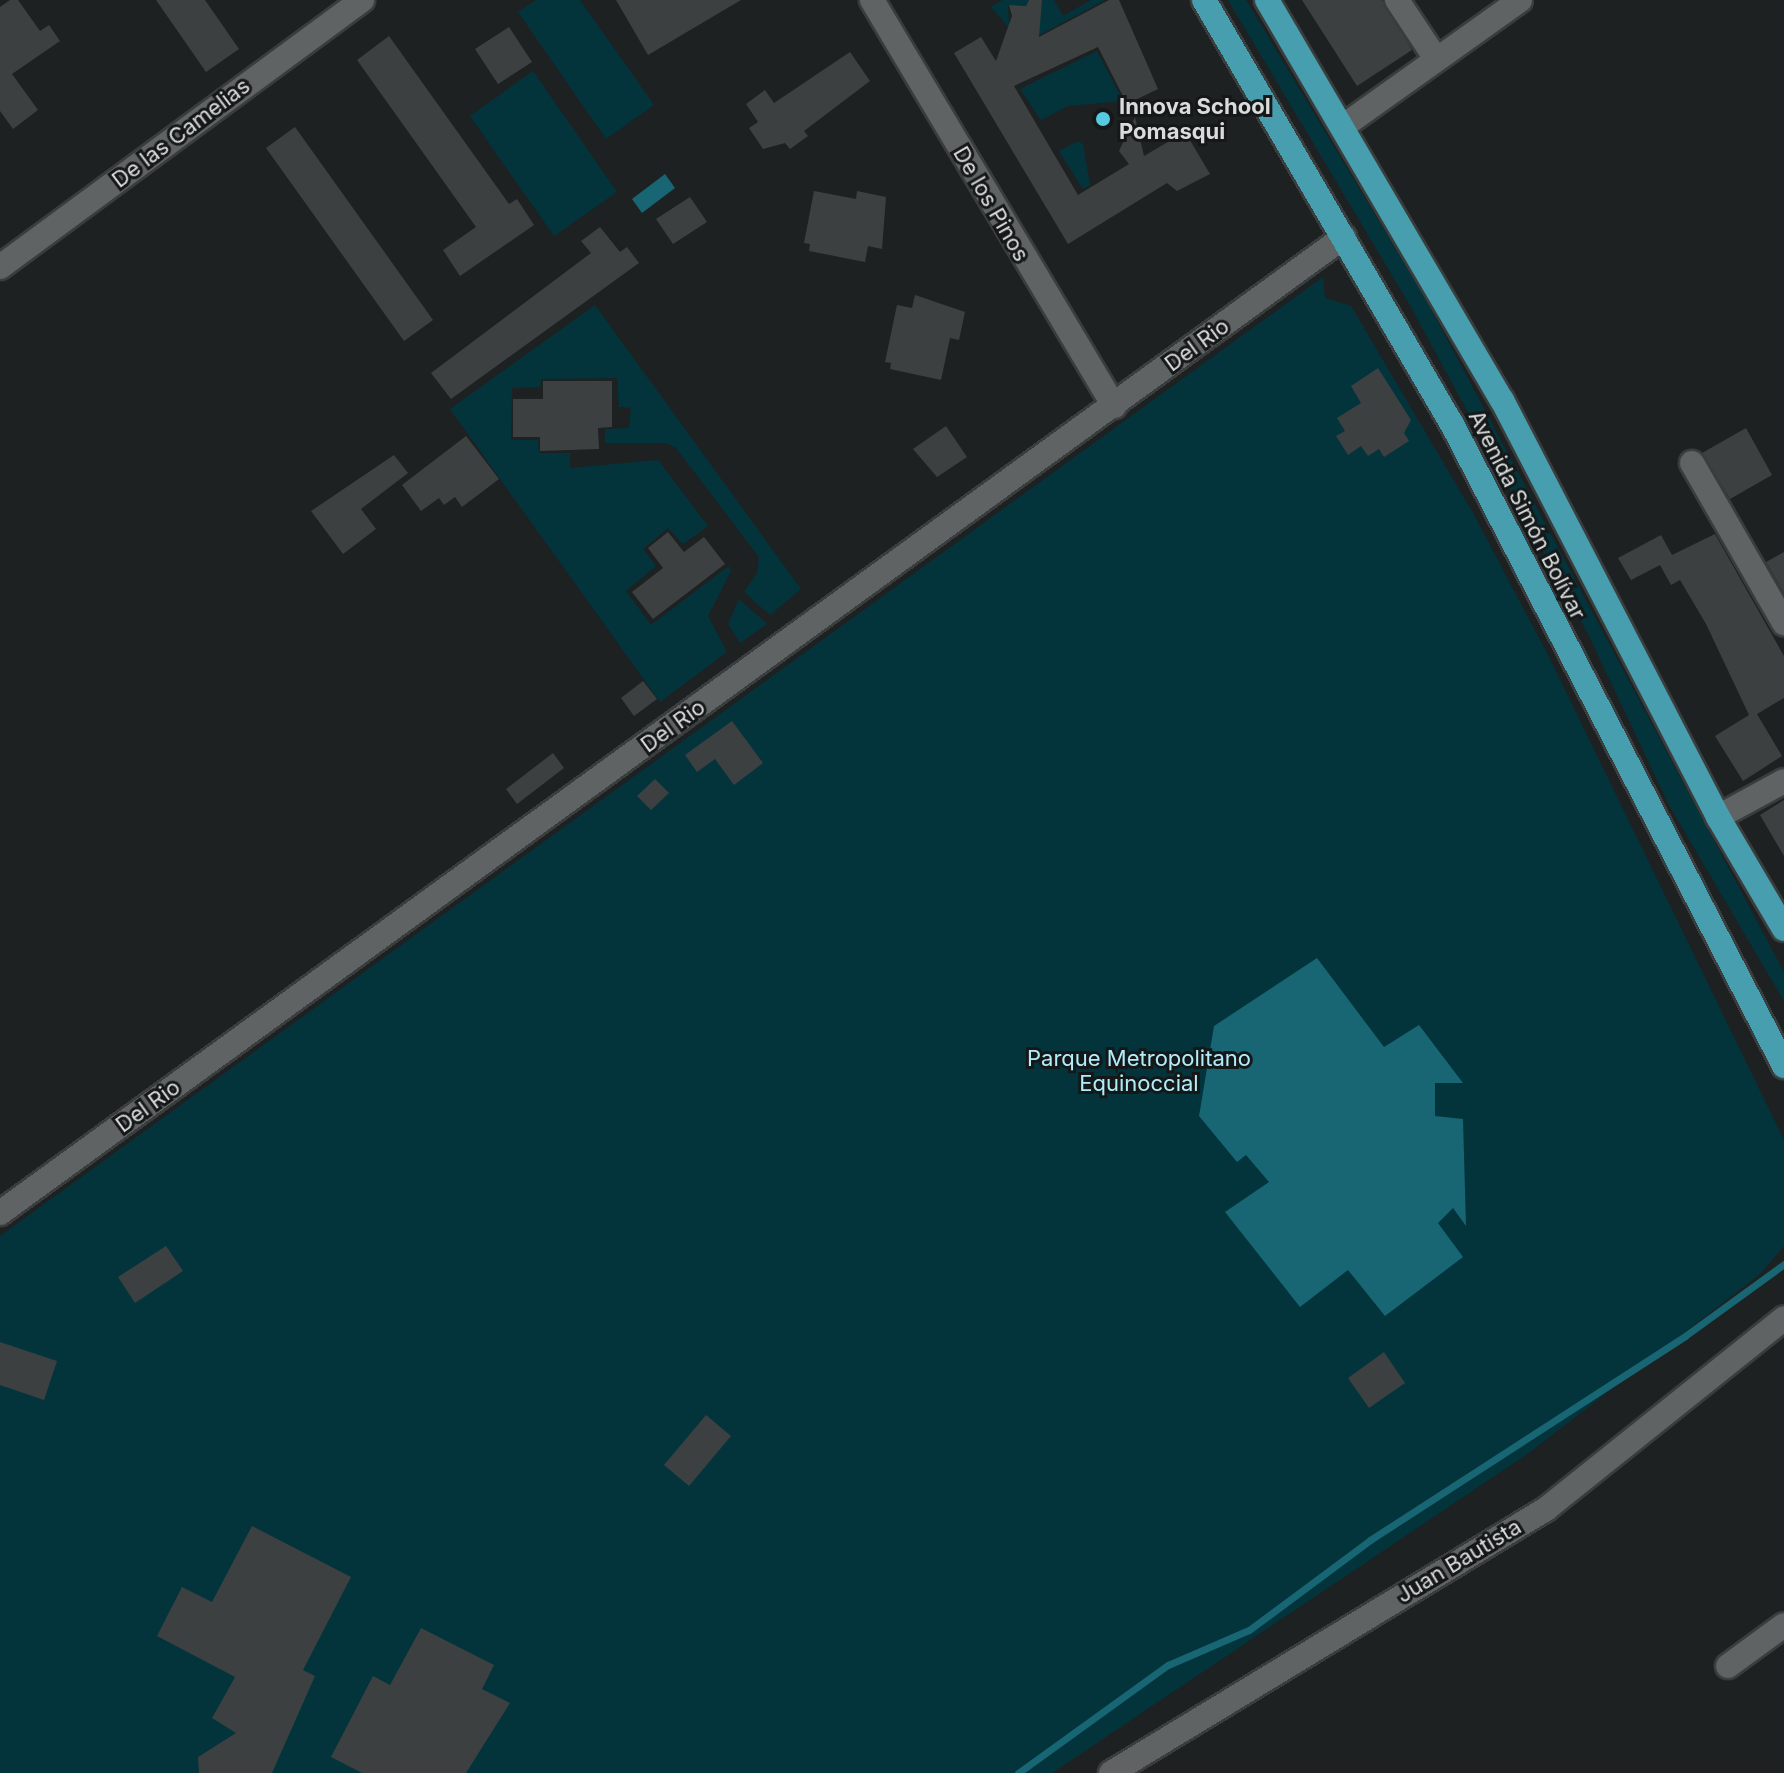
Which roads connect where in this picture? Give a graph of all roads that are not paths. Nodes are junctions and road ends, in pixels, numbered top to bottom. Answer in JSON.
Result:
{"nodes":[{"id":1,"x":362,"y":0,"type":"edge"},
{"id":2,"x":872,"y":0,"type":"edge"},
{"id":3,"x":1204,"y":0,"type":"edge"},
{"id":4,"x":1267,"y":0,"type":"edge"},
{"id":5,"x":1397,"y":0,"type":"edge"},
{"id":6,"x":1520,"y":0,"type":"edge"},
{"id":7,"x":1436,"y":59,"type":"junction"},
{"id":8,"x":1345,"y":125,"type":"junction"},
{"id":9,"x":1344,"y":237,"type":"junction"},
{"id":10,"x":0,"y":267,"type":"edge"},
{"id":11,"x":1114,"y":406,"type":"junction"},
{"id":12,"x":1692,"y":463,"type":"dead end"},
{"id":13,"x":1784,"y":623,"type":"edge"},
{"id":14,"x":1784,"y":781,"type":"edge"},
{"id":15,"x":1718,"y":817,"type":"junction"},
{"id":16,"x":1784,"y":929,"type":"edge"},
{"id":17,"x":1784,"y":1066,"type":"edge"},
{"id":18,"x":0,"y":1213,"type":"edge"},
{"id":19,"x":1784,"y":1318,"type":"edge"},
{"id":20,"x":1784,"y":1625,"type":"edge"},
{"id":21,"x":1728,"y":1666,"type":"dead end"},
{"id":22,"x":1121,"y":1770,"type":"edge"}],
"edges":[{"from":1,"to":10,"type":"street","name":"De las Camelias"},
{"from":2,"to":11,"type":"street","name":"De los Pinos"},
{"from":3,"to":9,"type":"highway","name":"Avenida Simón Bolívar"},
{"from":4,"to":8,"type":"highway","name":"Avenida Simón Bolívar"},
{"from":5,"to":7,"type":"street"},
{"from":6,"to":7,"type":"street"},
{"from":7,"to":8,"type":"street"},
{"from":8,"to":15,"type":"highway","name":"Avenida Simón Bolívar"},
{"from":9,"to":11,"type":"street","name":"Del Rio"},
{"from":9,"to":17,"type":"highway","name":"Avenida Simón Bolívar"},
{"from":11,"to":18,"type":"street","name":"Del Rio"},
{"from":12,"to":13,"type":"street"},
{"from":14,"to":15,"type":"street"},
{"from":15,"to":16,"type":"highway","name":"Avenida Simón Bolívar"},
{"from":19,"to":22,"type":"street","name":"Juan Bautista"},
{"from":20,"to":21,"type":"street"}]}
